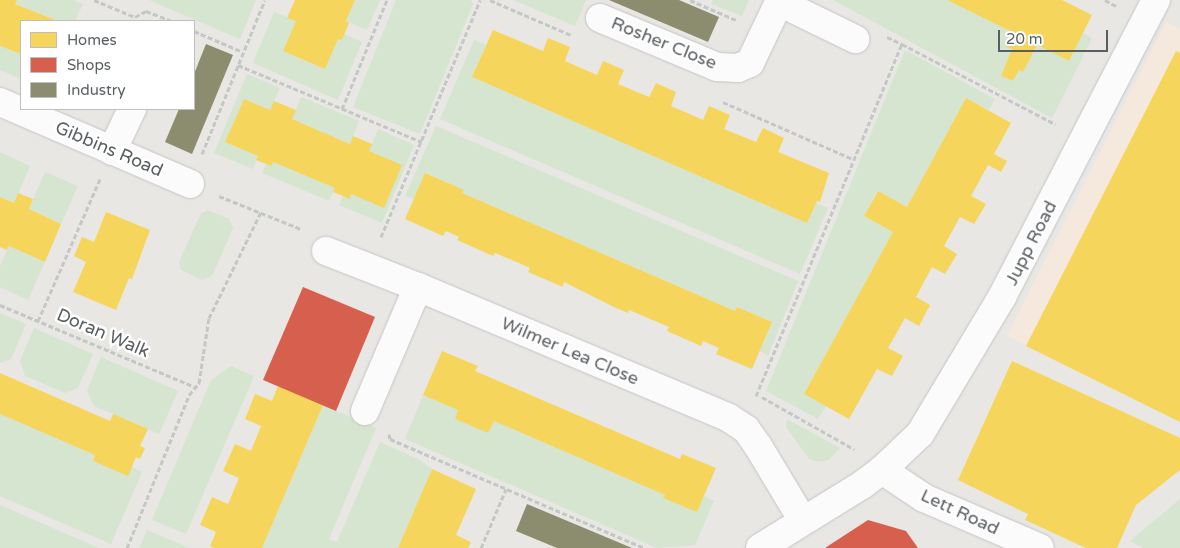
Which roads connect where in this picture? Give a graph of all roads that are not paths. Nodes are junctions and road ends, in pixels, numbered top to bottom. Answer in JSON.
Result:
{"nodes":[{"id":1,"x":1156,"y":0,"type":"edge"},
{"id":2,"x":779,"y":1,"type":"edge"},
{"id":3,"x":600,"y":18,"type":"dead end"},
{"id":4,"x":855,"y":39,"type":"dead end"},
{"id":5,"x":0,"y":102,"type":"edge"},
{"id":6,"x":132,"y":110,"type":"edge"},
{"id":7,"x":112,"y":151,"type":"junction"},
{"id":8,"x":190,"y":184,"type":"road end"},
{"id":9,"x":326,"y":252,"type":"road end"},
{"id":10,"x":418,"y":287,"type":"junction"},
{"id":11,"x":365,"y":411,"type":"road end"},
{"id":12,"x":884,"y":468,"type":"junction"},
{"id":13,"x":804,"y":521,"type":"junction"},
{"id":14,"x":760,"y":548,"type":"edge"},
{"id":15,"x":1040,"y":548,"type":"edge"}],
"edges":[{"from":1,"to":12,"type":"street","name":"Jupp Road"},
{"from":2,"to":3,"type":"street","name":"Rosher Close"},
{"from":2,"to":4,"type":"street","name":"Rosher Close"},
{"from":5,"to":7,"type":"street","name":"Gibbins Road"},
{"from":6,"to":7,"type":"street"},
{"from":7,"to":8,"type":"street","name":"Gibbins Road"},
{"from":9,"to":10,"type":"street","name":"Wilmer Lea Close"},
{"from":10,"to":11,"type":"street"},
{"from":10,"to":13,"type":"street","name":"Wilmer Lea Close"},
{"from":12,"to":13,"type":"street","name":"Jupp Road"},
{"from":12,"to":15,"type":"street","name":"Lett Road"},
{"from":13,"to":14,"type":"street","name":"Jupp Road"}]}
